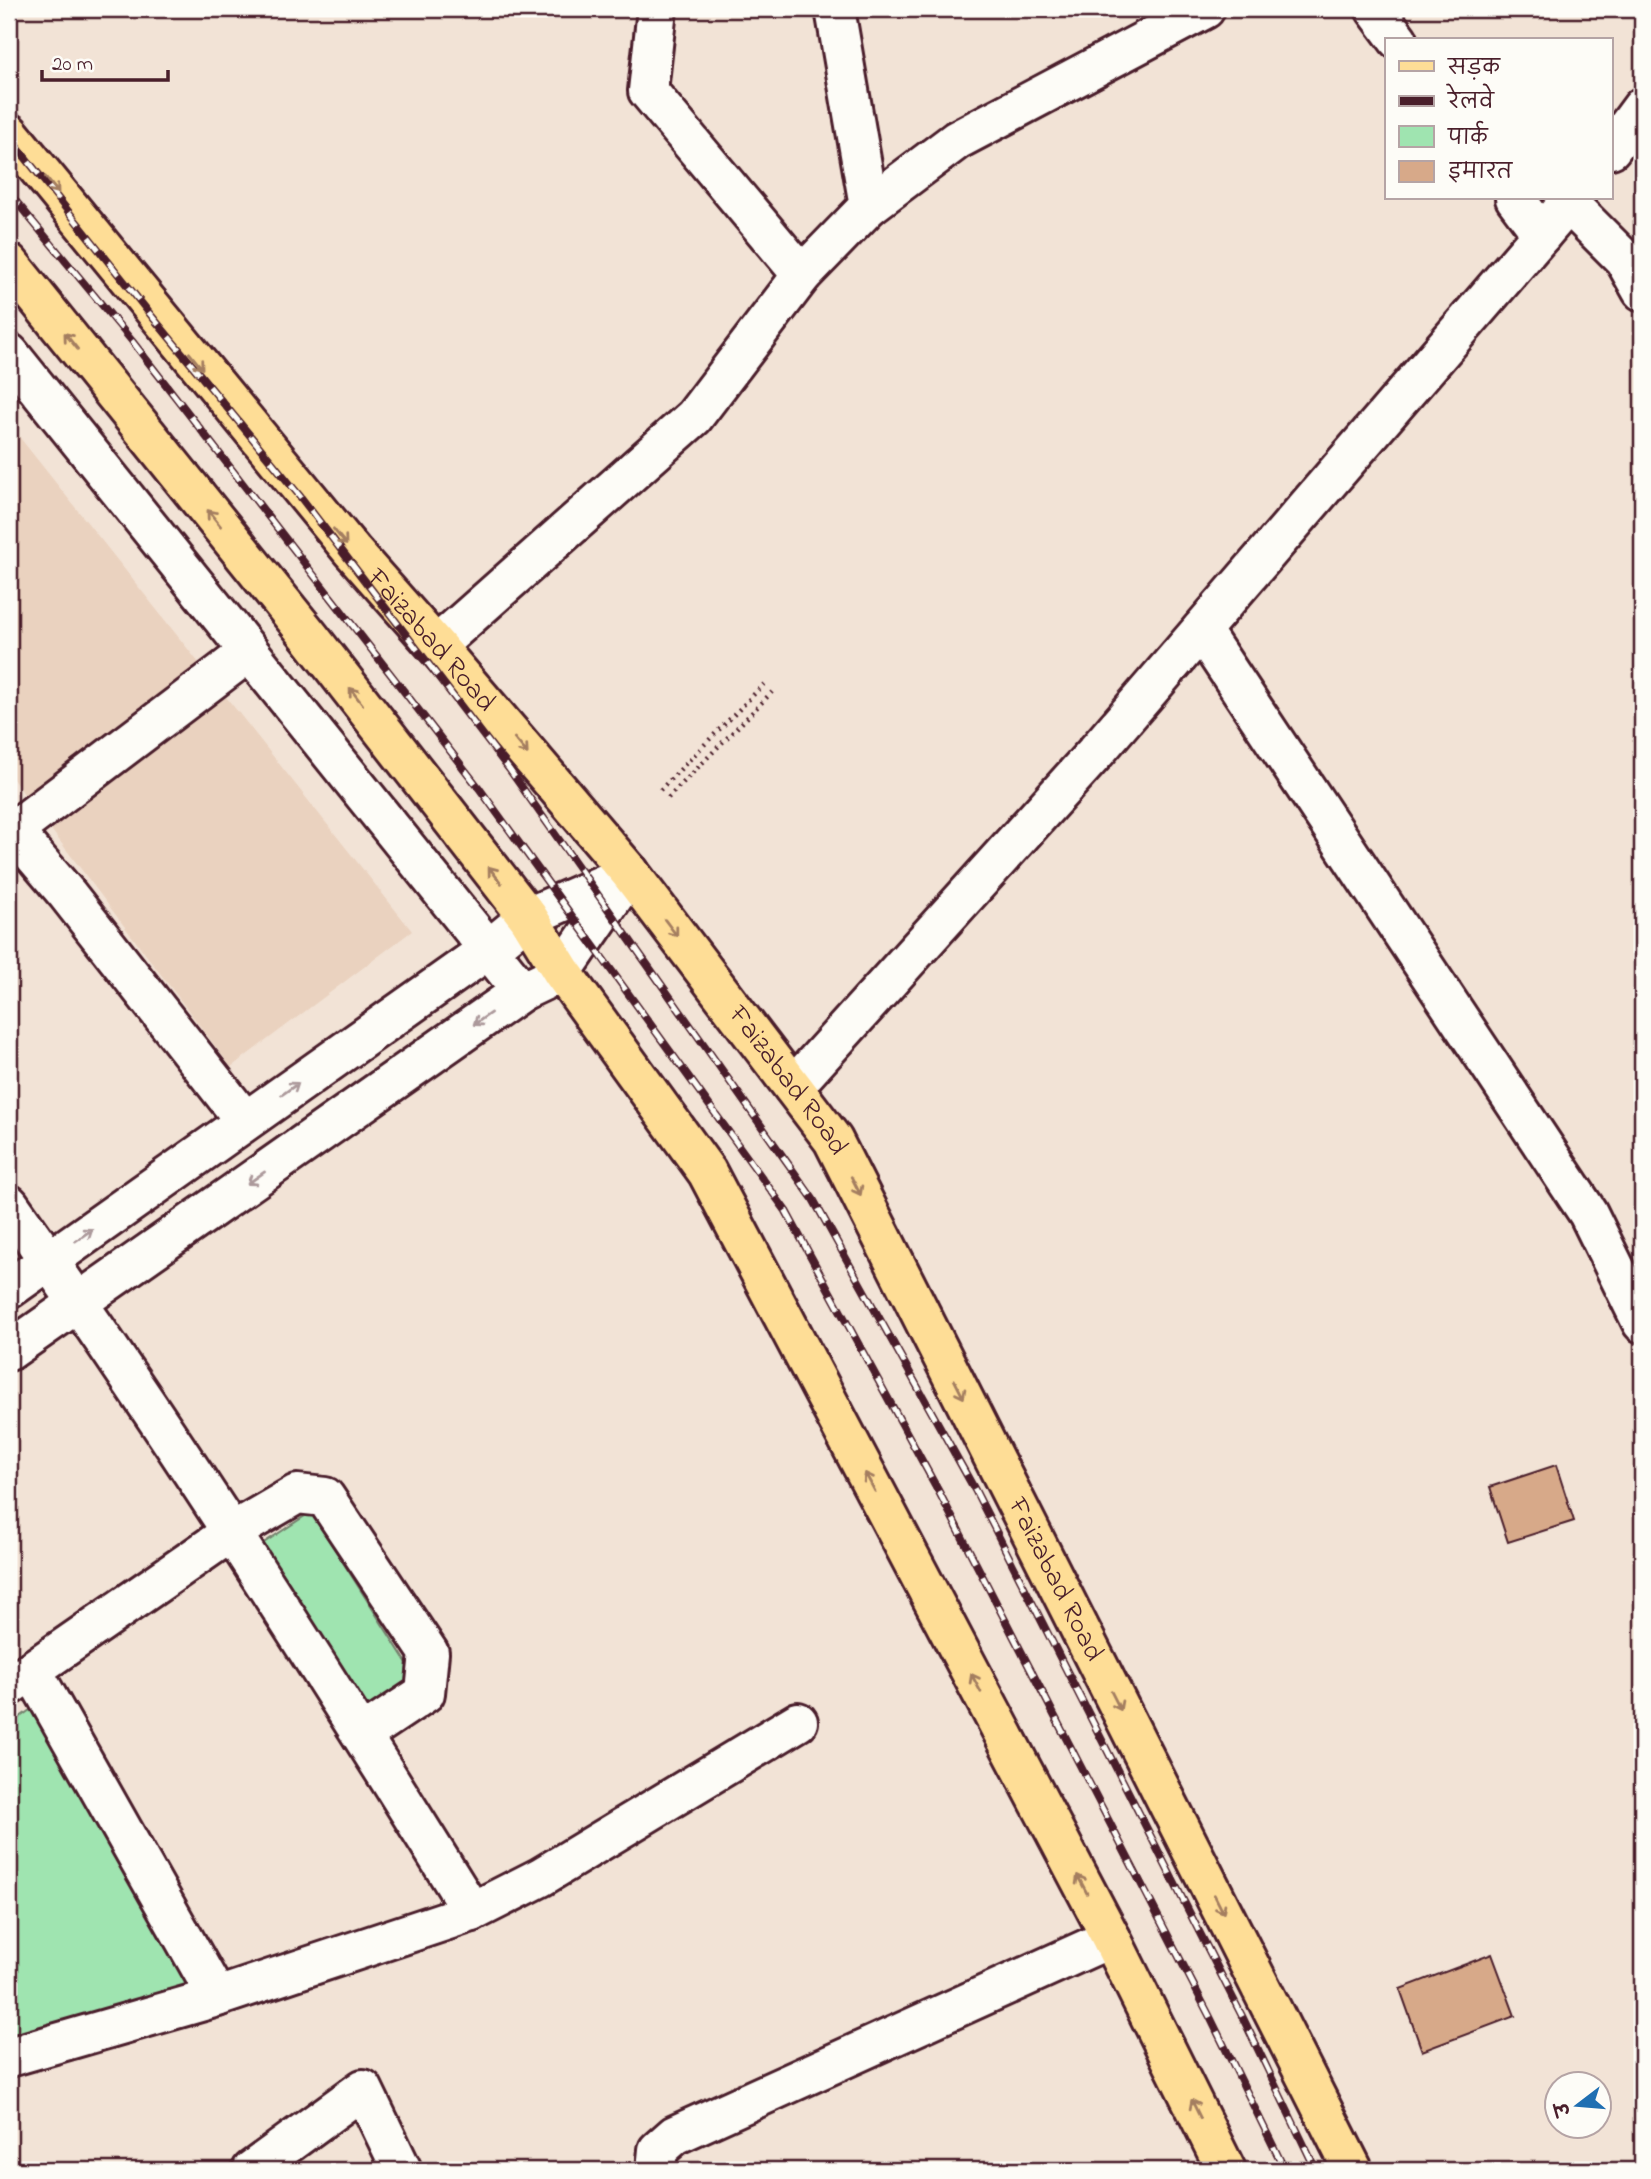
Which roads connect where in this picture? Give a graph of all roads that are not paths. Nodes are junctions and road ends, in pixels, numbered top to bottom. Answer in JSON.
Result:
{"nodes":[{"id":1,"x":657,"y":9,"type":"edge"},
{"id":2,"x":835,"y":9,"type":"edge"},
{"id":3,"x":1205,"y":9,"type":"edge"},
{"id":4,"x":1375,"y":9,"type":"edge"},
{"id":5,"x":1397,"y":38,"type":"edge"},
{"id":6,"x":1642,"y":107,"type":"edge"},
{"id":7,"x":9,"y":133,"type":"edge"},
{"id":8,"x":1612,"y":148,"type":"edge"},
{"id":9,"x":1516,"y":200,"type":"edge"},
{"id":10,"x":1571,"y":201,"type":"edge"},
{"id":11,"x":869,"y":206,"type":"junction"},
{"id":12,"x":1542,"y":234,"type":"junction"},
{"id":13,"x":9,"y":263,"type":"edge"},
{"id":14,"x":802,"y":275,"type":"junction"},
{"id":15,"x":1642,"y":291,"type":"edge"},
{"id":16,"x":9,"y":353,"type":"edge"},
{"id":17,"x":1201,"y":630,"type":"junction"},
{"id":18,"x":436,"y":646,"type":"junction"},
{"id":19,"x":249,"y":652,"type":"junction"},
{"id":20,"x":11,"y":829,"type":"edge"},
{"id":21,"x":630,"y":873,"type":"junction"},
{"id":22,"x":528,"y":917,"type":"junction"},
{"id":23,"x":489,"y":949,"type":"junction"},
{"id":24,"x":562,"y":972,"type":"junction"},
{"id":25,"x":522,"y":991,"type":"junction"},
{"id":26,"x":793,"y":1087,"type":"junction"},
{"id":27,"x":245,"y":1121,"type":"junction"},
{"id":28,"x":9,"y":1204,"type":"edge"},
{"id":29,"x":48,"y":1260,"type":"junction"},
{"id":30,"x":9,"y":1289,"type":"edge"},
{"id":31,"x":79,"y":1302,"type":"junction"},
{"id":32,"x":1642,"y":1323,"type":"edge"},
{"id":33,"x":9,"y":1351,"type":"edge"},
{"id":34,"x":230,"y":1533,"type":"junction"},
{"id":35,"x":21,"y":1678,"type":"edge"},
{"id":36,"x":798,"y":1722,"type":"dead end"},
{"id":37,"x":362,"y":1735,"type":"junction"},
{"id":38,"x":472,"y":1912,"type":"junction"},
{"id":39,"x":1111,"y":1938,"type":"junction"},
{"id":40,"x":217,"y":1997,"type":"junction"},
{"id":41,"x":9,"y":2057,"type":"edge"},
{"id":42,"x":252,"y":2170,"type":"edge"},
{"id":43,"x":402,"y":2170,"type":"edge"},
{"id":44,"x":656,"y":2170,"type":"edge"},
{"id":45,"x":1226,"y":2170,"type":"edge"},
{"id":46,"x":1353,"y":2170,"type":"edge"}],
"edges":[{"from":1,"to":14,"type":"street"},
{"from":2,"to":11,"type":"street"},
{"from":3,"to":11,"type":"street"},
{"from":4,"to":5,"type":"street"},
{"from":6,"to":8,"type":"street"},
{"from":7,"to":18,"type":"main road","name":"Faizabad Road","one_way":true},
{"from":9,"to":12,"type":"street"},
{"from":10,"to":12,"type":"street"},
{"from":10,"to":15,"type":"street"},
{"from":11,"to":14,"type":"street"},
{"from":12,"to":17,"type":"street"},
{"from":22,"to":13,"type":"main road","one_way":true},
{"from":14,"to":18,"type":"street"},
{"from":16,"to":19,"type":"street"},
{"from":17,"to":26,"type":"street"},
{"from":17,"to":32,"type":"street"},
{"from":18,"to":21,"type":"main road","name":"Faizabad Road","one_way":true},
{"from":19,"to":20,"type":"street"},
{"from":19,"to":23,"type":"street"},
{"from":20,"to":27,"type":"street"},
{"from":21,"to":22,"type":"street"},
{"from":21,"to":24,"type":"street"},
{"from":21,"to":26,"type":"main road","name":"Faizabad Road","one_way":true},
{"from":22,"to":23,"type":"street"},
{"from":22,"to":24,"type":"main road"},
{"from":23,"to":25,"type":"street"},
{"from":27,"to":23,"type":"street","one_way":true},
{"from":24,"to":25,"type":"street"},
{"from":39,"to":24,"type":"main road","one_way":true},
{"from":25,"to":31,"type":"street","one_way":true},
{"from":26,"to":46,"type":"main road","name":"Faizabad Road","one_way":true},
{"from":29,"to":27,"type":"street","one_way":true},
{"from":28,"to":29,"type":"street"},
{"from":29,"to":30,"type":"street"},
{"from":29,"to":31,"type":"street"},
{"from":31,"to":33,"type":"street"},
{"from":31,"to":34,"type":"street"},
{"from":34,"to":35,"type":"street"},
{"from":34,"to":37,"type":"street"},
{"from":34,"to":37,"type":"street"},
{"from":35,"to":40,"type":"street"},
{"from":36,"to":38,"type":"street"},
{"from":37,"to":38,"type":"street"},
{"from":38,"to":40,"type":"street"},
{"from":39,"to":44,"type":"street"},
{"from":45,"to":39,"type":"main road","one_way":true},
{"from":40,"to":41,"type":"street"},
{"from":42,"to":43,"type":"street"}]}
